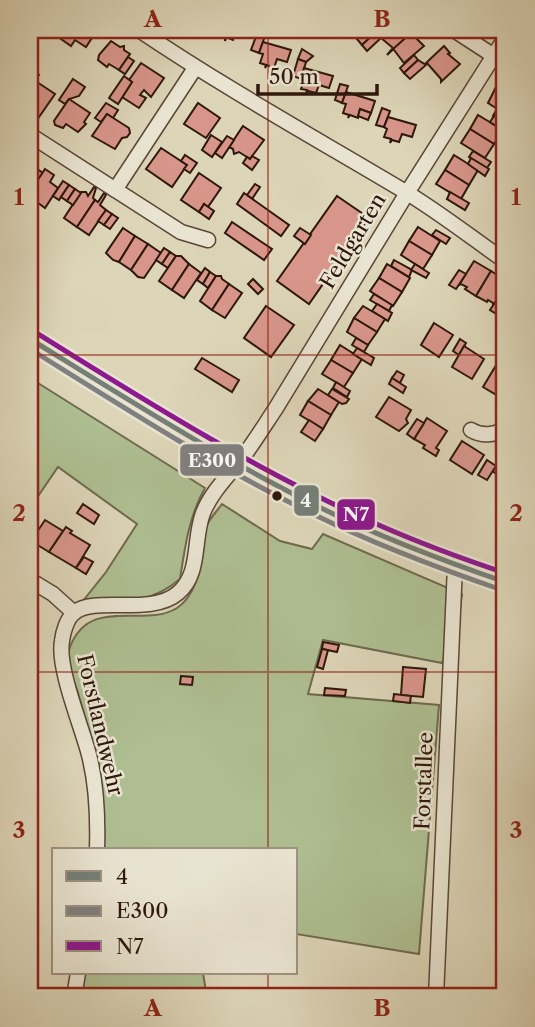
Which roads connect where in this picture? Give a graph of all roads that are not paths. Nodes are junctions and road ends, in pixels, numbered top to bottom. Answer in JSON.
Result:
{"nodes":[{"id":1,"x":139,"y":30,"type":"edge"},
{"id":2,"x":454,"y":30,"type":"edge"},
{"id":3,"x":505,"y":38,"type":"edge"},
{"id":4,"x":494,"y":55,"type":"junction"},
{"id":5,"x":195,"y":68,"type":"junction"},
{"id":6,"x":30,"y":135,"type":"edge"},
{"id":7,"x":115,"y":190,"type":"junction"},
{"id":8,"x":407,"y":193,"type":"junction"},
{"id":9,"x":208,"y":240,"type":"dead end"},
{"id":10,"x":505,"y":261,"type":"edge"},
{"id":11,"x":30,"y":339,"type":"edge"},
{"id":12,"x":505,"y":428,"type":"edge"},
{"id":13,"x":471,"y":430,"type":"dead end"},
{"id":14,"x":236,"y":465,"type":"junction"},
{"id":15,"x":455,"y":566,"type":"junction"},
{"id":16,"x":30,"y":580,"type":"edge"},
{"id":17,"x":505,"y":582,"type":"edge"},
{"id":18,"x":74,"y":613,"type":"junction"},
{"id":19,"x":97,"y":848,"type":"edge"},
{"id":20,"x":78,"y":974,"type":"edge"},
{"id":21,"x":74,"y":997,"type":"edge"},
{"id":22,"x":436,"y":997,"type":"edge"}],
"edges":[{"from":1,"to":5,"type":"street"},
{"from":2,"to":4,"type":"street"},
{"from":3,"to":4,"type":"street","name":"Feldgarten"},
{"from":4,"to":8,"type":"street","name":"Feldgarten"},
{"from":5,"to":7,"type":"street"},
{"from":5,"to":8,"type":"street"},
{"from":6,"to":7,"type":"street"},
{"from":7,"to":9,"type":"street"},
{"from":8,"to":10,"type":"street"},
{"from":8,"to":14,"type":"street","name":"Feldgarten"},
{"from":11,"to":14,"type":"main road"},
{"from":12,"to":13,"type":"street"},
{"from":14,"to":15,"type":"main road"},
{"from":14,"to":18,"type":"street"},
{"from":15,"to":17,"type":"main road"},
{"from":15,"to":22,"type":"street","name":"Forstallee"},
{"from":16,"to":18,"type":"street"},
{"from":18,"to":19,"type":"street","name":"Forstlandwehr"},
{"from":20,"to":21,"type":"street"}]}
